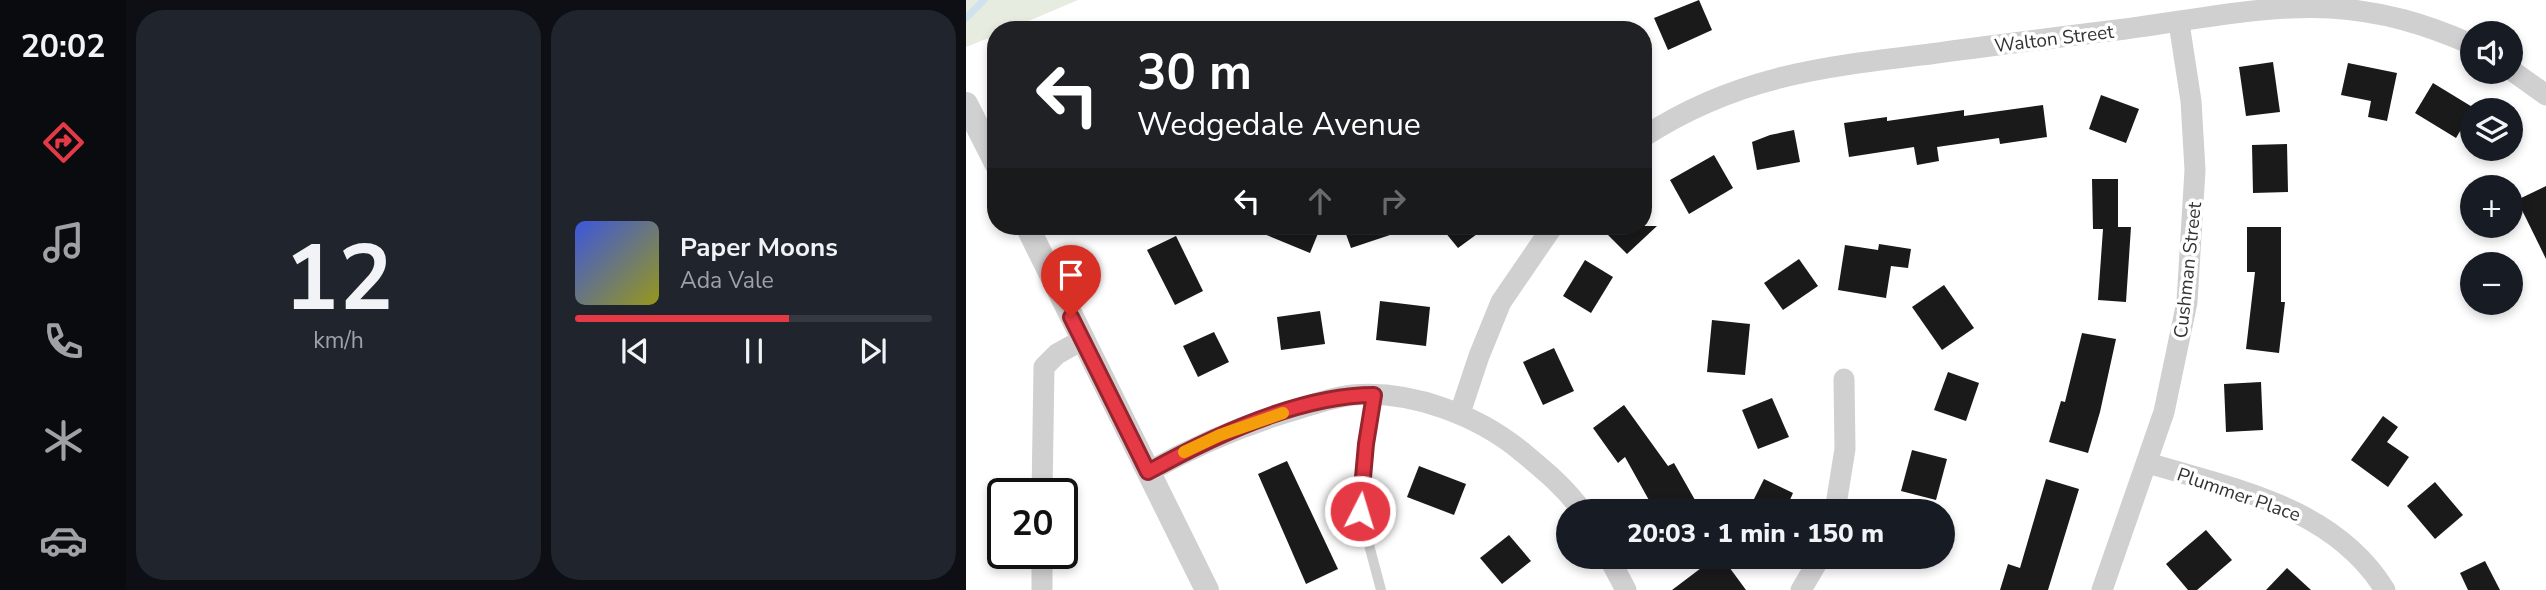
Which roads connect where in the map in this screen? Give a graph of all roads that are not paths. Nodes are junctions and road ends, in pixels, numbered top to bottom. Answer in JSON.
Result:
{"nodes":[{"id":1,"x":2179,"y":23,"type":"junction"},
{"id":2,"x":2460,"y":40,"type":"edge"},
{"id":3,"x":2523,"y":79,"type":"edge"},
{"id":4,"x":2546,"y":95,"type":"edge"},
{"id":5,"x":966,"y":104,"type":"edge"},
{"id":6,"x":1652,"y":132,"type":"edge"},
{"id":7,"x":987,"y":145,"type":"edge"},
{"id":8,"x":1031,"y":235,"type":"edge"},
{"id":9,"x":1547,"y":235,"type":"edge"},
{"id":10,"x":1082,"y":340,"type":"junction"},
{"id":11,"x":1844,"y":379,"type":"dead end"},
{"id":12,"x":1374,"y":395,"type":"junction"},
{"id":13,"x":1460,"y":413,"type":"junction"},
{"id":14,"x":2148,"y":463,"type":"junction"},
{"id":15,"x":1148,"y":472,"type":"junction"},
{"id":16,"x":1042,"y":478,"type":"edge"},
{"id":17,"x":1574,"y":499,"type":"edge"},
{"id":18,"x":1837,"y":499,"type":"edge"},
{"id":19,"x":1042,"y":569,"type":"edge"},
{"id":20,"x":1615,"y":569,"type":"edge"},
{"id":21,"x":1813,"y":569,"type":"edge"},
{"id":22,"x":1042,"y":590,"type":"edge"},
{"id":23,"x":1207,"y":590,"type":"edge"},
{"id":24,"x":1381,"y":590,"type":"edge"},
{"id":25,"x":1626,"y":590,"type":"edge"},
{"id":26,"x":1801,"y":590,"type":"edge"},
{"id":27,"x":2102,"y":590,"type":"edge"},
{"id":28,"x":2385,"y":590,"type":"edge"}],
"edges":[{"from":1,"to":2,"type":"street","name":"Walton Street"},
{"from":1,"to":6,"type":"street","name":"Walton Street"},
{"from":1,"to":14,"type":"street","name":"Cushman Street"},
{"from":3,"to":4,"type":"street"},
{"from":5,"to":7,"type":"street"},
{"from":8,"to":10,"type":"street"},
{"from":9,"to":13,"type":"street"},
{"from":10,"to":15,"type":"street"},
{"from":10,"to":16,"type":"street"},
{"from":11,"to":18,"type":"street"},
{"from":12,"to":13,"type":"street"},
{"from":12,"to":15,"type":"street"},
{"from":12,"to":24,"type":"lane"},
{"from":13,"to":17,"type":"street"},
{"from":14,"to":27,"type":"street","name":"Cushman Street"},
{"from":14,"to":28,"type":"street","name":"Plummer Place"},
{"from":15,"to":23,"type":"street"},
{"from":19,"to":22,"type":"street"},
{"from":20,"to":25,"type":"street"},
{"from":21,"to":26,"type":"street"}]}
